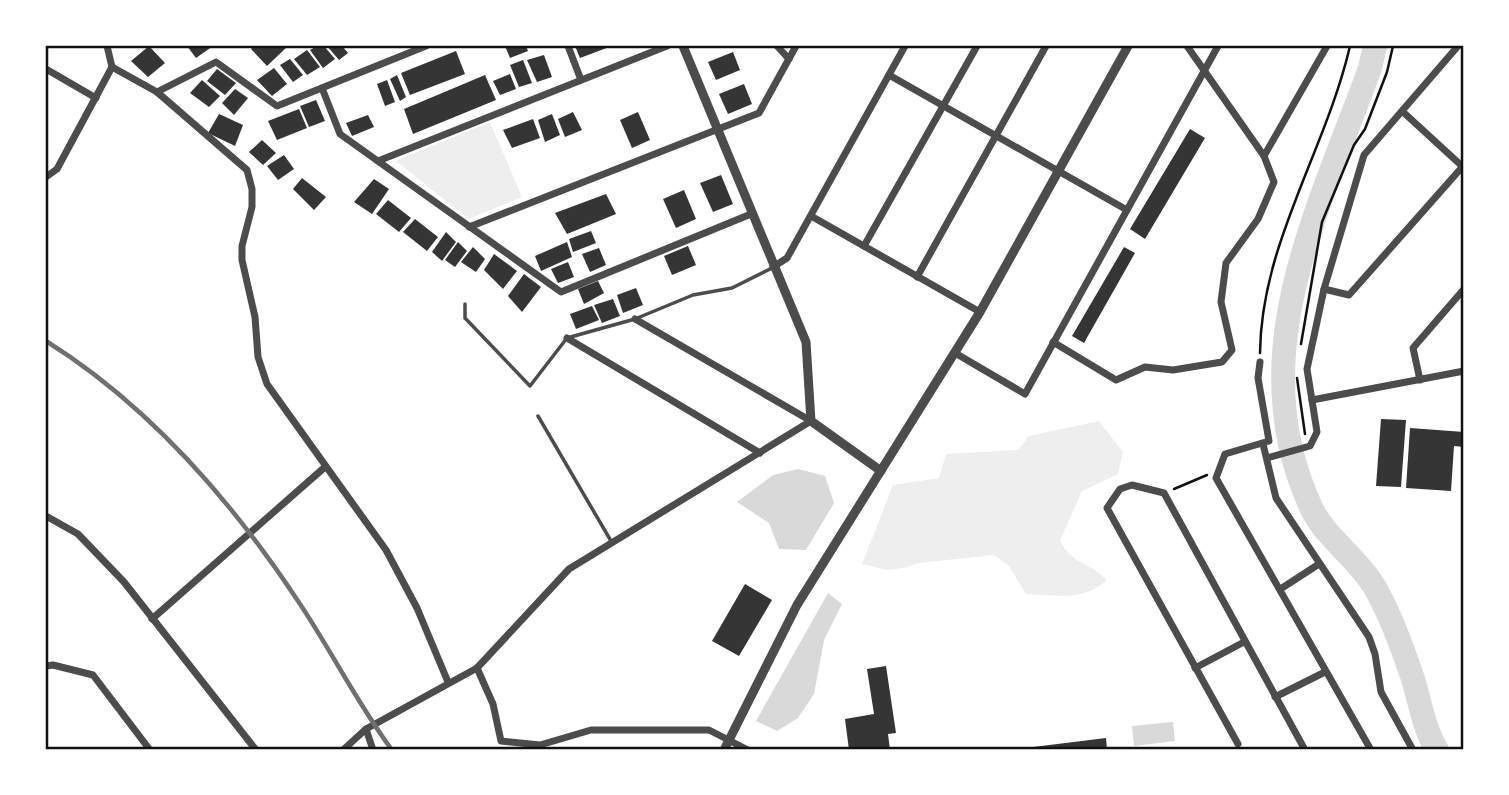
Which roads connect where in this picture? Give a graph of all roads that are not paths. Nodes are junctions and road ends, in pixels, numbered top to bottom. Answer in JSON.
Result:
{"nodes":[{"id":1,"x":107,"y":46,"type":"edge"},
{"id":2,"x":426,"y":46,"type":"edge"},
{"id":3,"x":568,"y":46,"type":"edge"},
{"id":4,"x":667,"y":46,"type":"edge"},
{"id":5,"x":683,"y":46,"type":"edge"},
{"id":6,"x":777,"y":46,"type":"edge"},
{"id":7,"x":796,"y":46,"type":"edge"},
{"id":8,"x":905,"y":46,"type":"edge"},
{"id":9,"x":977,"y":46,"type":"edge"},
{"id":10,"x":1046,"y":46,"type":"edge"},
{"id":11,"x":1128,"y":46,"type":"edge"},
{"id":12,"x":1187,"y":46,"type":"edge"},
{"id":13,"x":1218,"y":46,"type":"edge"},
{"id":14,"x":1327,"y":46,"type":"edge"},
{"id":15,"x":1458,"y":46,"type":"edge"},
{"id":16,"x":789,"y":59,"type":"junction"},
{"id":17,"x":112,"y":67,"type":"junction"},
{"id":18,"x":46,"y":69,"type":"edge"},
{"id":19,"x":1203,"y":72,"type":"junction"},
{"id":20,"x":889,"y":75,"type":"junction"},
{"id":21,"x":581,"y":80,"type":"junction"},
{"id":22,"x":322,"y":88,"type":"junction"},
{"id":23,"x":157,"y":92,"type":"junction"},
{"id":24,"x":96,"y":98,"type":"junction"},
{"id":25,"x":943,"y":106,"type":"junction"},
{"id":26,"x":1402,"y":111,"type":"junction"},
{"id":27,"x":718,"y":129,"type":"junction"},
{"id":28,"x":996,"y":135,"type":"junction"},
{"id":29,"x":1264,"y":156,"type":"junction"},
{"id":30,"x":378,"y":161,"type":"junction"},
{"id":31,"x":1463,"y":166,"type":"edge"},
{"id":32,"x":1059,"y":170,"type":"junction"},
{"id":33,"x":46,"y":177,"type":"edge"},
{"id":34,"x":1127,"y":210,"type":"junction"},
{"id":35,"x":751,"y":214,"type":"junction"},
{"id":36,"x":811,"y":216,"type":"junction"},
{"id":37,"x":469,"y":227,"type":"junction"},
{"id":38,"x":864,"y":246,"type":"junction"},
{"id":39,"x":773,"y":267,"type":"junction"},
{"id":40,"x":917,"y":277,"type":"junction"},
{"id":41,"x":1324,"y":289,"type":"junction"},
{"id":42,"x":1464,"y":289,"type":"edge"},
{"id":43,"x":465,"y":304,"type":"dead end"},
{"id":44,"x":980,"y":312,"type":"junction"},
{"id":45,"x":635,"y":319,"type":"junction"},
{"id":46,"x":567,"y":338,"type":"junction"},
{"id":47,"x":1054,"y":342,"type":"junction"},
{"id":48,"x":955,"y":353,"type":"junction"},
{"id":49,"x":1259,"y":362,"type":"road end"},
{"id":50,"x":1464,"y":371,"type":"edge"},
{"id":51,"x":1420,"y":380,"type":"junction"},
{"id":52,"x":1312,"y":400,"type":"junction"},
{"id":53,"x":538,"y":416,"type":"dead end"},
{"id":54,"x":811,"y":421,"type":"junction"},
{"id":55,"x":1262,"y":444,"type":"junction"},
{"id":56,"x":760,"y":453,"type":"junction"},
{"id":57,"x":1267,"y":458,"type":"junction"},
{"id":58,"x":325,"y":467,"type":"junction"},
{"id":59,"x":881,"y":471,"type":"junction"},
{"id":60,"x":46,"y":516,"type":"edge"},
{"id":61,"x":612,"y":543,"type":"junction"},
{"id":62,"x":1319,"y":564,"type":"junction"},
{"id":63,"x":1282,"y":588,"type":"junction"},
{"id":64,"x":152,"y":620,"type":"junction"},
{"id":65,"x":1244,"y":642,"type":"junction"},
{"id":66,"x":46,"y":666,"type":"edge"},
{"id":67,"x":477,"y":668,"type":"junction"},
{"id":68,"x":1195,"y":668,"type":"junction"},
{"id":69,"x":1325,"y":672,"type":"junction"},
{"id":70,"x":447,"y":682,"type":"junction"},
{"id":71,"x":1275,"y":697,"type":"junction"},
{"id":72,"x":366,"y":729,"type":"junction"},
{"id":73,"x":1238,"y":744,"type":"dead end"},
{"id":74,"x":725,"y":745,"type":"edge"},
{"id":75,"x":150,"y":750,"type":"edge"},
{"id":76,"x":256,"y":750,"type":"edge"},
{"id":77,"x":343,"y":750,"type":"edge"},
{"id":78,"x":373,"y":750,"type":"edge"},
{"id":79,"x":748,"y":750,"type":"edge"},
{"id":80,"x":1305,"y":750,"type":"edge"},
{"id":81,"x":1371,"y":750,"type":"edge"},
{"id":82,"x":1413,"y":750,"type":"edge"}],
"edges":[{"from":1,"to":17,"type":"street"},
{"from":2,"to":22,"type":"street"},
{"from":3,"to":21,"type":"street"},
{"from":4,"to":21,"type":"street"},
{"from":5,"to":27,"type":"street"},
{"from":6,"to":16,"type":"street"},
{"from":7,"to":16,"type":"street"},
{"from":8,"to":20,"type":"street"},
{"from":9,"to":25,"type":"street"},
{"from":10,"to":28,"type":"street"},
{"from":11,"to":32,"type":"street"},
{"from":12,"to":19,"type":"street"},
{"from":13,"to":19,"type":"street"},
{"from":14,"to":29,"type":"street"},
{"from":15,"to":26,"type":"street"},
{"from":16,"to":27,"type":"street"},
{"from":17,"to":23,"type":"street"},
{"from":17,"to":24,"type":"street"},
{"from":18,"to":24,"type":"street"},
{"from":19,"to":29,"type":"street"},
{"from":19,"to":34,"type":"street"},
{"from":20,"to":25,"type":"street"},
{"from":20,"to":36,"type":"street"},
{"from":21,"to":30,"type":"street"},
{"from":22,"to":23,"type":"street"},
{"from":22,"to":30,"type":"street"},
{"from":23,"to":58,"type":"street"},
{"from":24,"to":33,"type":"street"},
{"from":25,"to":28,"type":"street"},
{"from":25,"to":38,"type":"street"},
{"from":26,"to":31,"type":"street"},
{"from":26,"to":41,"type":"street"},
{"from":27,"to":35,"type":"street"},
{"from":27,"to":37,"type":"street"},
{"from":28,"to":32,"type":"street"},
{"from":28,"to":40,"type":"street"},
{"from":29,"to":47,"type":"street"},
{"from":30,"to":37,"type":"street"},
{"from":31,"to":41,"type":"street"},
{"from":32,"to":34,"type":"street"},
{"from":32,"to":44,"type":"street"},
{"from":34,"to":47,"type":"street"},
{"from":35,"to":37,"type":"street"},
{"from":35,"to":39,"type":"street"},
{"from":36,"to":38,"type":"street"},
{"from":36,"to":39,"type":"street"},
{"from":38,"to":40,"type":"street"},
{"from":39,"to":45,"type":"lane"},
{"from":39,"to":54,"type":"street"},
{"from":40,"to":44,"type":"street"},
{"from":41,"to":52,"type":"street"},
{"from":42,"to":51,"type":"street"},
{"from":43,"to":46,"type":"lane"},
{"from":44,"to":48,"type":"street"},
{"from":45,"to":46,"type":"lane"},
{"from":45,"to":54,"type":"street"},
{"from":46,"to":56,"type":"street"},
{"from":47,"to":48,"type":"street"},
{"from":48,"to":59,"type":"street"},
{"from":49,"to":55,"type":"street"},
{"from":50,"to":51,"type":"street"},
{"from":51,"to":52,"type":"street"},
{"from":52,"to":57,"type":"street"},
{"from":53,"to":61,"type":"lane"},
{"from":54,"to":56,"type":"street"},
{"from":54,"to":59,"type":"street"},
{"from":55,"to":57,"type":"street"},
{"from":55,"to":63,"type":"street"},
{"from":56,"to":61,"type":"street"},
{"from":57,"to":62,"type":"street"},
{"from":58,"to":64,"type":"street"},
{"from":58,"to":70,"type":"street"},
{"from":59,"to":74,"type":"street"},
{"from":60,"to":64,"type":"street"},
{"from":61,"to":67,"type":"street"},
{"from":62,"to":63,"type":"street"},
{"from":62,"to":82,"type":"street"},
{"from":63,"to":69,"type":"street"},
{"from":64,"to":76,"type":"street"},
{"from":65,"to":68,"type":"street"},
{"from":65,"to":68,"type":"street"},
{"from":65,"to":71,"type":"street"},
{"from":66,"to":75,"type":"street"},
{"from":67,"to":70,"type":"street"},
{"from":67,"to":74,"type":"street"},
{"from":68,"to":73,"type":"street"},
{"from":69,"to":71,"type":"street"},
{"from":69,"to":81,"type":"street"},
{"from":70,"to":72,"type":"street"},
{"from":71,"to":80,"type":"street"},
{"from":72,"to":77,"type":"street"},
{"from":72,"to":78,"type":"street"},
{"from":74,"to":79,"type":"street"}]}
